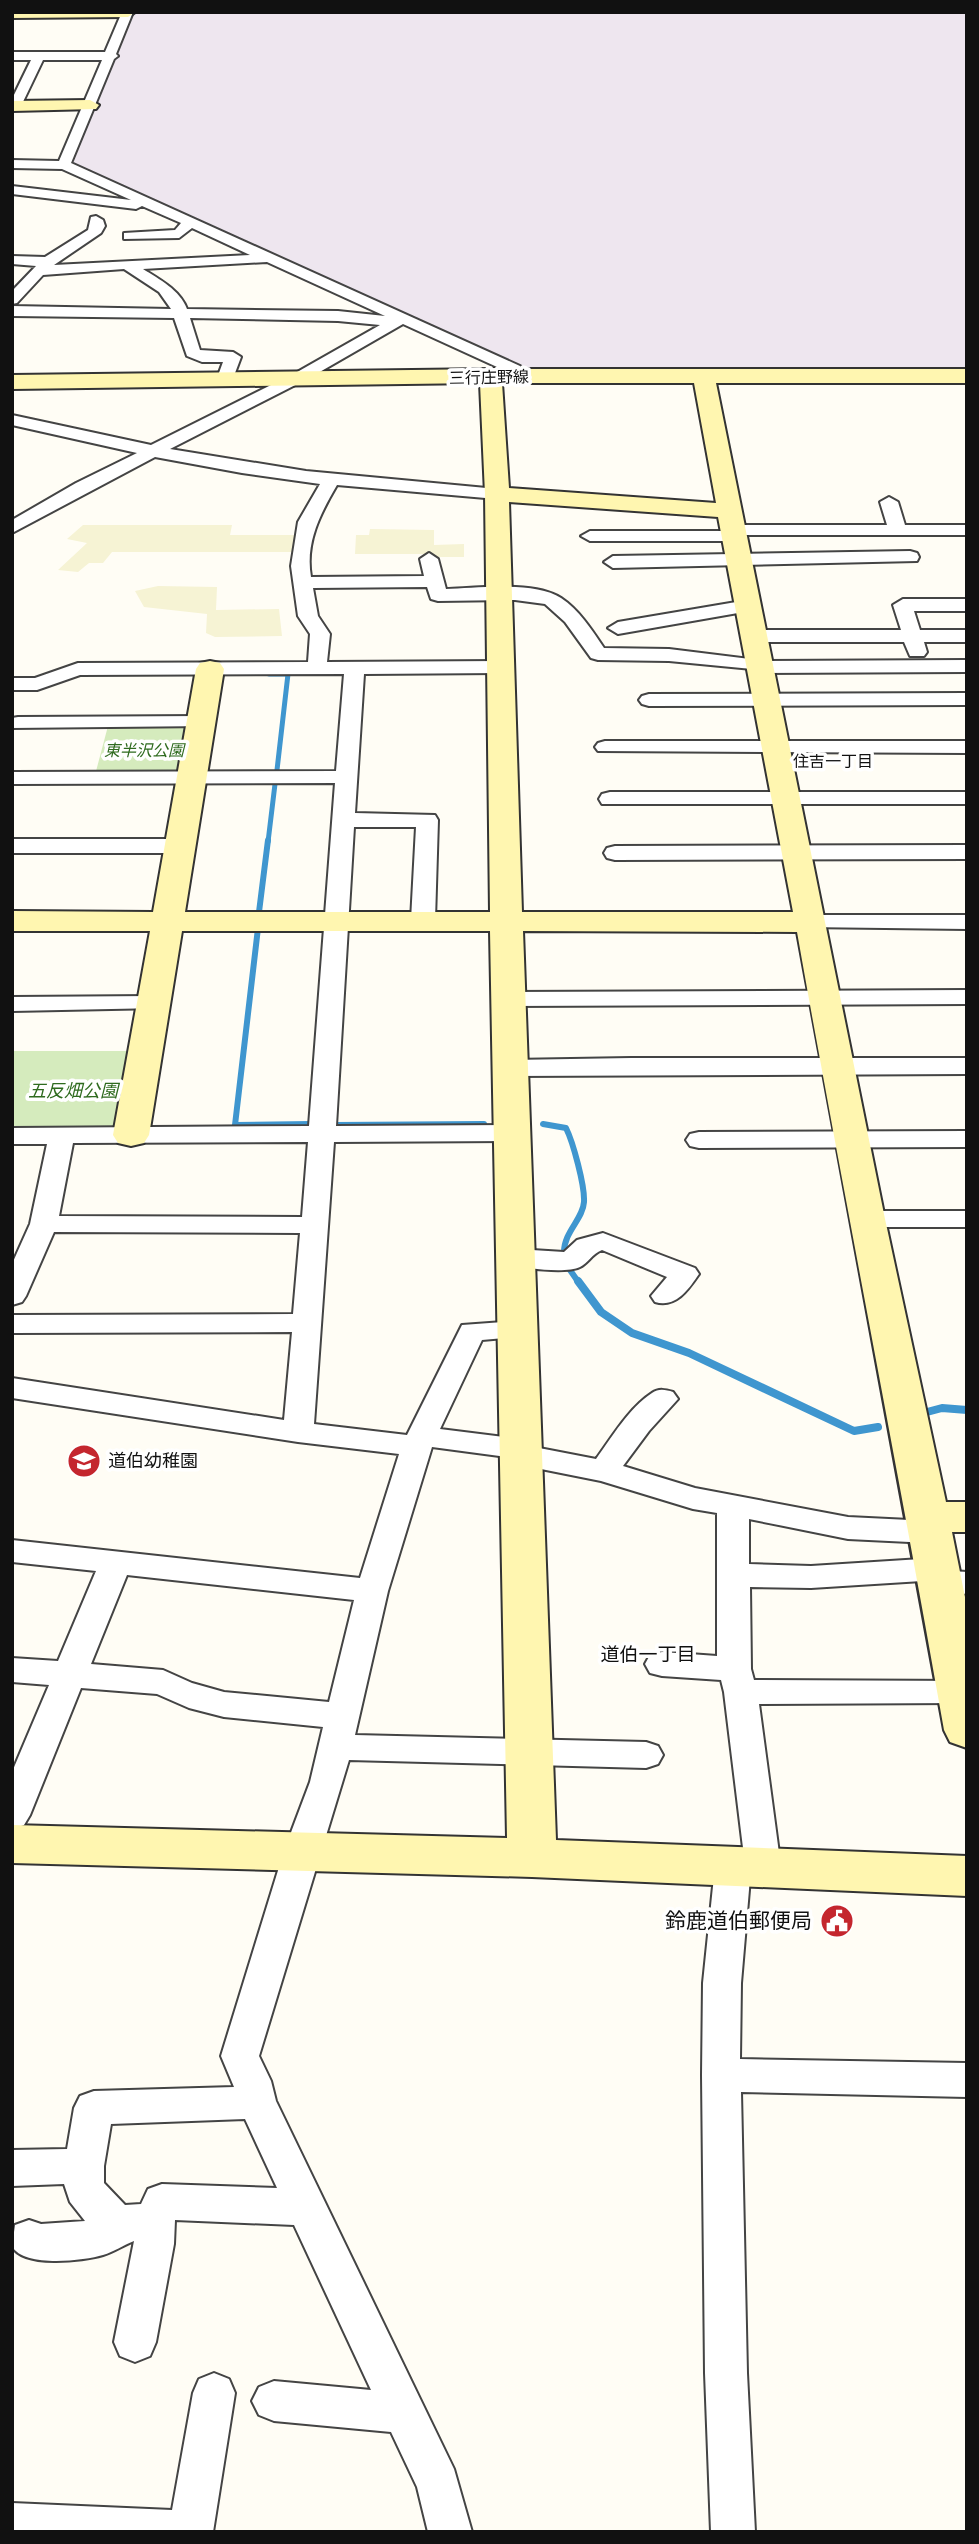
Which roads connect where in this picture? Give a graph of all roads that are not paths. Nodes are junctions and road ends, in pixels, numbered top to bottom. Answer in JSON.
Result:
{"nodes":[{"id":1,"x":128,"y":12,"type":"edge"},
{"id":2,"x":12,"y":13,"type":"edge"},
{"id":3,"x":12,"y":56,"type":"edge"},
{"id":4,"x":39,"y":56,"type":"junction"},
{"id":5,"x":112,"y":56,"type":"junction"},
{"id":6,"x":13,"y":106,"type":"edge"},
{"id":7,"x":90,"y":106,"type":"junction"},
{"id":8,"x":12,"y":164,"type":"edge"},
{"id":9,"x":64,"y":164,"type":"junction"},
{"id":10,"x":12,"y":190,"type":"edge"},
{"id":11,"x":115,"y":202,"type":"junction"},
{"id":12,"x":156,"y":205,"type":"junction"},
{"id":13,"x":172,"y":212,"type":"junction"},
{"id":14,"x":191,"y":221,"type":"junction"},
{"id":15,"x":109,"y":229,"type":"junction"},
{"id":16,"x":129,"y":236,"type":"dead end"},
{"id":17,"x":271,"y":258,"type":"junction"},
{"id":18,"x":12,"y":260,"type":"edge"},
{"id":19,"x":129,"y":266,"type":"junction"},
{"id":20,"x":41,"y":269,"type":"junction"},
{"id":21,"x":12,"y":272,"type":"edge"},
{"id":22,"x":12,"y":300,"type":"edge"},
{"id":23,"x":12,"y":311,"type":"edge"},
{"id":24,"x":180,"y":315,"type":"junction"},
{"id":25,"x":400,"y":320,"type":"junction"},
{"id":26,"x":491,"y":376,"type":"junction"},
{"id":27,"x":519,"y":376,"type":"junction"},
{"id":28,"x":704,"y":376,"type":"junction"},
{"id":29,"x":967,"y":376,"type":"edge"},
{"id":30,"x":292,"y":380,"type":"junction"},
{"id":31,"x":224,"y":381,"type":"junction"},
{"id":32,"x":12,"y":382,"type":"edge"},
{"id":33,"x":13,"y":421,"type":"edge"},
{"id":34,"x":150,"y":451,"type":"junction"},
{"id":35,"x":331,"y":480,"type":"junction"},
{"id":36,"x":497,"y":494,"type":"junction"},
{"id":37,"x":889,"y":502,"type":"dead end"},
{"id":38,"x":12,"y":528,"type":"edge"},
{"id":39,"x":898,"y":530,"type":"junction"},
{"id":40,"x":967,"y":530,"type":"edge"},
{"id":41,"x":590,"y":536,"type":"dead end"},
{"id":42,"x":736,"y":539,"type":"junction"},
{"id":43,"x":910,"y":557,"type":"dead end"},
{"id":44,"x":429,"y":559,"type":"dead end"},
{"id":45,"x":613,"y":562,"type":"dead end"},
{"id":46,"x":433,"y":581,"type":"junction"},
{"id":47,"x":303,"y":583,"type":"junction"},
{"id":48,"x":500,"y":594,"type":"junction"},
{"id":49,"x":967,"y":605,"type":"edge"},
{"id":50,"x":618,"y":628,"type":"dead end"},
{"id":51,"x":912,"y":635,"type":"junction"},
{"id":52,"x":967,"y":636,"type":"edge"},
{"id":53,"x":755,"y":643,"type":"junction"},
{"id":54,"x":922,"y":666,"type":"junction"},
{"id":55,"x":967,"y":666,"type":"edge"},
{"id":56,"x":501,"y":667,"type":"junction"},
{"id":57,"x":317,"y":668,"type":"junction"},
{"id":58,"x":354,"y":668,"type":"junction"},
{"id":59,"x":210,"y":669,"type":"junction"},
{"id":60,"x":12,"y":684,"type":"edge"},
{"id":61,"x":37,"y":684,"type":"junction"},
{"id":62,"x":930,"y":699,"type":"junction"},
{"id":63,"x":967,"y":699,"type":"edge"},
{"id":64,"x":649,"y":700,"type":"dead end"},
{"id":65,"x":767,"y":700,"type":"junction"},
{"id":66,"x":202,"y":722,"type":"junction"},
{"id":67,"x":15,"y":728,"type":"edge"},
{"id":68,"x":605,"y":747,"type":"dead end"},
{"id":69,"x":777,"y":747,"type":"junction"},
{"id":70,"x":967,"y":747,"type":"edge"},
{"id":71,"x":347,"y":777,"type":"junction"},
{"id":72,"x":12,"y":778,"type":"edge"},
{"id":73,"x":192,"y":778,"type":"junction"},
{"id":74,"x":967,"y":797,"type":"edge"},
{"id":75,"x":610,"y":799,"type":"dead end"},
{"id":76,"x":786,"y":799,"type":"junction"},
{"id":77,"x":344,"y":820,"type":"junction"},
{"id":78,"x":12,"y":846,"type":"edge"},
{"id":79,"x":181,"y":846,"type":"junction"},
{"id":80,"x":967,"y":852,"type":"edge"},
{"id":81,"x":615,"y":853,"type":"dead end"},
{"id":82,"x":797,"y":853,"type":"junction"},
{"id":83,"x":336,"y":920,"type":"junction"},
{"id":84,"x":423,"y":920,"type":"junction"},
{"id":85,"x":12,"y":921,"type":"edge"},
{"id":86,"x":167,"y":921,"type":"junction"},
{"id":87,"x":508,"y":921,"type":"junction"},
{"id":88,"x":811,"y":922,"type":"junction"},
{"id":89,"x":967,"y":922,"type":"edge"},
{"id":90,"x":825,"y":997,"type":"junction"},
{"id":91,"x":967,"y":997,"type":"edge"},
{"id":92,"x":509,"y":999,"type":"junction"},
{"id":93,"x":152,"y":1003,"type":"junction"},
{"id":94,"x":12,"y":1004,"type":"edge"},
{"id":95,"x":837,"y":1066,"type":"junction"},
{"id":96,"x":967,"y":1066,"type":"edge"},
{"id":97,"x":511,"y":1068,"type":"junction"},
{"id":98,"x":511,"y":1133,"type":"junction"},
{"id":99,"x":322,"y":1134,"type":"junction"},
{"id":100,"x":131,"y":1135,"type":"junction"},
{"id":101,"x":12,"y":1136,"type":"edge"},
{"id":102,"x":62,"y":1136,"type":"junction"},
{"id":103,"x":967,"y":1139,"type":"edge"},
{"id":104,"x":699,"y":1140,"type":"dead end"},
{"id":105,"x":852,"y":1140,"type":"junction"},
{"id":106,"x":866,"y":1219,"type":"junction"},
{"id":107,"x":967,"y":1219,"type":"edge"},
{"id":108,"x":44,"y":1224,"type":"junction"},
{"id":109,"x":313,"y":1225,"type":"junction"},
{"id":110,"x":516,"y":1258,"type":"junction"},
{"id":111,"x":12,"y":1296,"type":"edge"},
{"id":112,"x":665,"y":1296,"type":"dead end"},
{"id":113,"x":307,"y":1323,"type":"junction"},
{"id":114,"x":12,"y":1324,"type":"edge"},
{"id":115,"x":516,"y":1330,"type":"junction"},
{"id":116,"x":12,"y":1388,"type":"edge"},
{"id":117,"x":663,"y":1399,"type":"dead end"},
{"id":118,"x":298,"y":1432,"type":"junction"},
{"id":119,"x":419,"y":1441,"type":"junction"},
{"id":120,"x":520,"y":1452,"type":"junction"},
{"id":121,"x":604,"y":1471,"type":"junction"},
{"id":122,"x":733,"y":1505,"type":"junction"},
{"id":123,"x":942,"y":1522,"type":"edge"},
{"id":124,"x":12,"y":1551,"type":"edge"},
{"id":125,"x":114,"y":1564,"type":"junction"},
{"id":126,"x":734,"y":1575,"type":"junction"},
{"id":127,"x":947,"y":1578,"type":"edge"},
{"id":128,"x":372,"y":1591,"type":"junction"},
{"id":129,"x":662,"y":1664,"type":"dead end"},
{"id":130,"x":12,"y":1670,"type":"edge"},
{"id":131,"x":70,"y":1674,"type":"junction"},
{"id":132,"x":737,"y":1681,"type":"junction"},
{"id":133,"x":964,"y":1709,"type":"edge"},
{"id":134,"x":339,"y":1732,"type":"junction"},
{"id":135,"x":530,"y":1752,"type":"junction"},
{"id":136,"x":646,"y":1755,"type":"dead end"},
{"id":137,"x":12,"y":1815,"type":"edge"},
{"id":138,"x":12,"y":1844,"type":"edge"},
{"id":139,"x":302,"y":1851,"type":"junction"},
{"id":140,"x":532,"y":1858,"type":"junction"},
{"id":141,"x":748,"y":1867,"type":"junction"},
{"id":142,"x":967,"y":1876,"type":"edge"},
{"id":143,"x":721,"y":2075,"type":"junction"},
{"id":144,"x":967,"y":2080,"type":"edge"},
{"id":145,"x":256,"y":2101,"type":"junction"},
{"id":146,"x":84,"y":2166,"type":"junction"},
{"id":147,"x":12,"y":2168,"type":"edge"},
{"id":148,"x":308,"y":2207,"type":"junction"},
{"id":149,"x":140,"y":2222,"type":"junction"},
{"id":150,"x":29,"y":2238,"type":"dead end"},
{"id":151,"x":135,"y":2342,"type":"dead end"},
{"id":152,"x":214,"y":2393,"type":"dead end"},
{"id":153,"x":274,"y":2401,"type":"dead end"},
{"id":154,"x":403,"y":2413,"type":"junction"},
{"id":155,"x":12,"y":2525,"type":"edge"},
{"id":156,"x":112,"y":2531,"type":"edge"},
{"id":157,"x":171,"y":2532,"type":"edge"},
{"id":158,"x":191,"y":2532,"type":"edge"},
{"id":159,"x":450,"y":2532,"type":"edge"},
{"id":160,"x":733,"y":2532,"type":"edge"}],
"edges":[{"from":1,"to":2,"type":"street"},
{"from":1,"to":5,"type":"street"},
{"from":3,"to":4,"type":"street"},
{"from":4,"to":5,"type":"street"},
{"from":4,"to":6,"type":"street"},
{"from":5,"to":7,"type":"street"},
{"from":6,"to":7,"type":"street"},
{"from":7,"to":9,"type":"street"},
{"from":8,"to":9,"type":"street"},
{"from":9,"to":12,"type":"street"},
{"from":10,"to":11,"type":"street"},
{"from":11,"to":12,"type":"street"},
{"from":11,"to":15,"type":"street"},
{"from":12,"to":13,"type":"street"},
{"from":13,"to":14,"type":"street"},
{"from":13,"to":15,"type":"street"},
{"from":14,"to":16,"type":"street"},
{"from":14,"to":17,"type":"street"},
{"from":15,"to":19,"type":"street"},
{"from":15,"to":20,"type":"street"},
{"from":17,"to":19,"type":"street"},
{"from":17,"to":25,"type":"street"},
{"from":18,"to":20,"type":"street"},
{"from":19,"to":20,"type":"street"},
{"from":19,"to":24,"type":"street"},
{"from":20,"to":21,"type":"street"},
{"from":20,"to":22,"type":"street"},
{"from":23,"to":24,"type":"street"},
{"from":24,"to":25,"type":"street"},
{"from":24,"to":31,"type":"street"},
{"from":25,"to":27,"type":"street"},
{"from":25,"to":30,"type":"street"},
{"from":26,"to":27,"type":"street","name":"三行庄野線"},
{"from":26,"to":30,"type":"street","name":"三行庄野線"},
{"from":26,"to":36,"type":"street"},
{"from":27,"to":28,"type":"street","name":"三行庄野線"},
{"from":28,"to":29,"type":"street","name":"三行庄野線"},
{"from":28,"to":42,"type":"street"},
{"from":30,"to":31,"type":"street","name":"三行庄野線"},
{"from":30,"to":34,"type":"street"},
{"from":31,"to":32,"type":"street","name":"三行庄野線"},
{"from":33,"to":34,"type":"street"},
{"from":34,"to":35,"type":"street"},
{"from":34,"to":38,"type":"street"},
{"from":35,"to":36,"type":"street"},
{"from":35,"to":47,"type":"street"},
{"from":36,"to":42,"type":"street"},
{"from":36,"to":48,"type":"street"},
{"from":37,"to":39,"type":"street"},
{"from":39,"to":40,"type":"street"},
{"from":39,"to":42,"type":"street"},
{"from":41,"to":42,"type":"street"},
{"from":42,"to":43,"type":"street"},
{"from":42,"to":45,"type":"street"},
{"from":42,"to":53,"type":"street"},
{"from":44,"to":46,"type":"street"},
{"from":46,"to":47,"type":"street"},
{"from":46,"to":48,"type":"street"},
{"from":47,"to":57,"type":"street"},
{"from":48,"to":53,"type":"street"},
{"from":48,"to":56,"type":"street"},
{"from":49,"to":51,"type":"street"},
{"from":50,"to":53,"type":"street"},
{"from":51,"to":52,"type":"street"},
{"from":51,"to":53,"type":"street"},
{"from":51,"to":54,"type":"street"},
{"from":53,"to":54,"type":"street"},
{"from":53,"to":65,"type":"street"},
{"from":54,"to":55,"type":"street"},
{"from":54,"to":62,"type":"street"},
{"from":56,"to":58,"type":"street"},
{"from":56,"to":87,"type":"street"},
{"from":57,"to":58,"type":"street"},
{"from":57,"to":59,"type":"street"},
{"from":58,"to":71,"type":"street"},
{"from":59,"to":61,"type":"street"},
{"from":59,"to":66,"type":"street"},
{"from":60,"to":61,"type":"street"},
{"from":61,"to":67,"type":"street"},
{"from":62,"to":63,"type":"street"},
{"from":62,"to":65,"type":"street"},
{"from":64,"to":65,"type":"street"},
{"from":65,"to":69,"type":"street"},
{"from":66,"to":67,"type":"street"},
{"from":66,"to":73,"type":"street"},
{"from":68,"to":69,"type":"street"},
{"from":69,"to":70,"type":"street"},
{"from":69,"to":76,"type":"street"},
{"from":71,"to":73,"type":"street"},
{"from":71,"to":77,"type":"street"},
{"from":72,"to":73,"type":"street"},
{"from":73,"to":79,"type":"street"},
{"from":74,"to":76,"type":"street"},
{"from":75,"to":76,"type":"street"},
{"from":76,"to":82,"type":"street"},
{"from":77,"to":83,"type":"street"},
{"from":77,"to":84,"type":"street"},
{"from":78,"to":79,"type":"street"},
{"from":79,"to":86,"type":"street"},
{"from":80,"to":82,"type":"street"},
{"from":81,"to":82,"type":"street"},
{"from":82,"to":88,"type":"street"},
{"from":83,"to":84,"type":"street"},
{"from":83,"to":86,"type":"street"},
{"from":83,"to":99,"type":"street"},
{"from":84,"to":87,"type":"street"},
{"from":85,"to":86,"type":"street"},
{"from":86,"to":93,"type":"street"},
{"from":87,"to":88,"type":"street"},
{"from":87,"to":92,"type":"street"},
{"from":88,"to":89,"type":"street"},
{"from":88,"to":90,"type":"street"},
{"from":90,"to":91,"type":"street"},
{"from":90,"to":92,"type":"street"},
{"from":90,"to":95,"type":"street"},
{"from":92,"to":97,"type":"street"},
{"from":93,"to":94,"type":"street"},
{"from":93,"to":100,"type":"street"},
{"from":95,"to":96,"type":"street"},
{"from":95,"to":97,"type":"street"},
{"from":95,"to":105,"type":"street"},
{"from":97,"to":98,"type":"street"},
{"from":98,"to":99,"type":"street"},
{"from":98,"to":110,"type":"street"},
{"from":99,"to":100,"type":"street"},
{"from":99,"to":109,"type":"street"},
{"from":100,"to":102,"type":"street"},
{"from":101,"to":102,"type":"street"},
{"from":102,"to":108,"type":"street"},
{"from":103,"to":105,"type":"street"},
{"from":104,"to":105,"type":"street"},
{"from":105,"to":106,"type":"street"},
{"from":106,"to":107,"type":"street"},
{"from":106,"to":123,"type":"street"},
{"from":108,"to":109,"type":"street"},
{"from":108,"to":111,"type":"street"},
{"from":109,"to":113,"type":"street"},
{"from":110,"to":112,"type":"street"},
{"from":110,"to":115,"type":"street"},
{"from":113,"to":114,"type":"street"},
{"from":113,"to":118,"type":"street"},
{"from":115,"to":119,"type":"street"},
{"from":115,"to":120,"type":"street"},
{"from":116,"to":118,"type":"street"},
{"from":117,"to":121,"type":"street"},
{"from":118,"to":119,"type":"street"},
{"from":119,"to":120,"type":"street"},
{"from":119,"to":128,"type":"street"},
{"from":120,"to":121,"type":"street"},
{"from":120,"to":135,"type":"street"},
{"from":121,"to":122,"type":"street"},
{"from":122,"to":123,"type":"street"},
{"from":122,"to":126,"type":"street"},
{"from":123,"to":127,"type":"street"},
{"from":124,"to":125,"type":"street"},
{"from":125,"to":128,"type":"street"},
{"from":125,"to":131,"type":"street"},
{"from":126,"to":127,"type":"street"},
{"from":126,"to":132,"type":"street"},
{"from":127,"to":133,"type":"street"},
{"from":128,"to":134,"type":"street"},
{"from":129,"to":132,"type":"street"},
{"from":130,"to":131,"type":"street"},
{"from":131,"to":134,"type":"street"},
{"from":131,"to":137,"type":"street"},
{"from":132,"to":133,"type":"street"},
{"from":132,"to":141,"type":"street"},
{"from":134,"to":135,"type":"street"},
{"from":134,"to":139,"type":"street"},
{"from":135,"to":136,"type":"street"},
{"from":135,"to":140,"type":"street"},
{"from":138,"to":139,"type":"street"},
{"from":139,"to":140,"type":"street"},
{"from":139,"to":145,"type":"street"},
{"from":140,"to":141,"type":"street"},
{"from":141,"to":142,"type":"street"},
{"from":141,"to":143,"type":"street"},
{"from":143,"to":144,"type":"street"},
{"from":143,"to":160,"type":"street"},
{"from":145,"to":146,"type":"street"},
{"from":145,"to":148,"type":"street"},
{"from":146,"to":147,"type":"street"},
{"from":146,"to":149,"type":"street"},
{"from":148,"to":149,"type":"street"},
{"from":148,"to":154,"type":"street"},
{"from":149,"to":150,"type":"street"},
{"from":149,"to":151,"type":"street"},
{"from":152,"to":158,"type":"street"},
{"from":153,"to":154,"type":"street"},
{"from":154,"to":159,"type":"street"},
{"from":155,"to":156,"type":"street"},
{"from":156,"to":157,"type":"street"}]}
